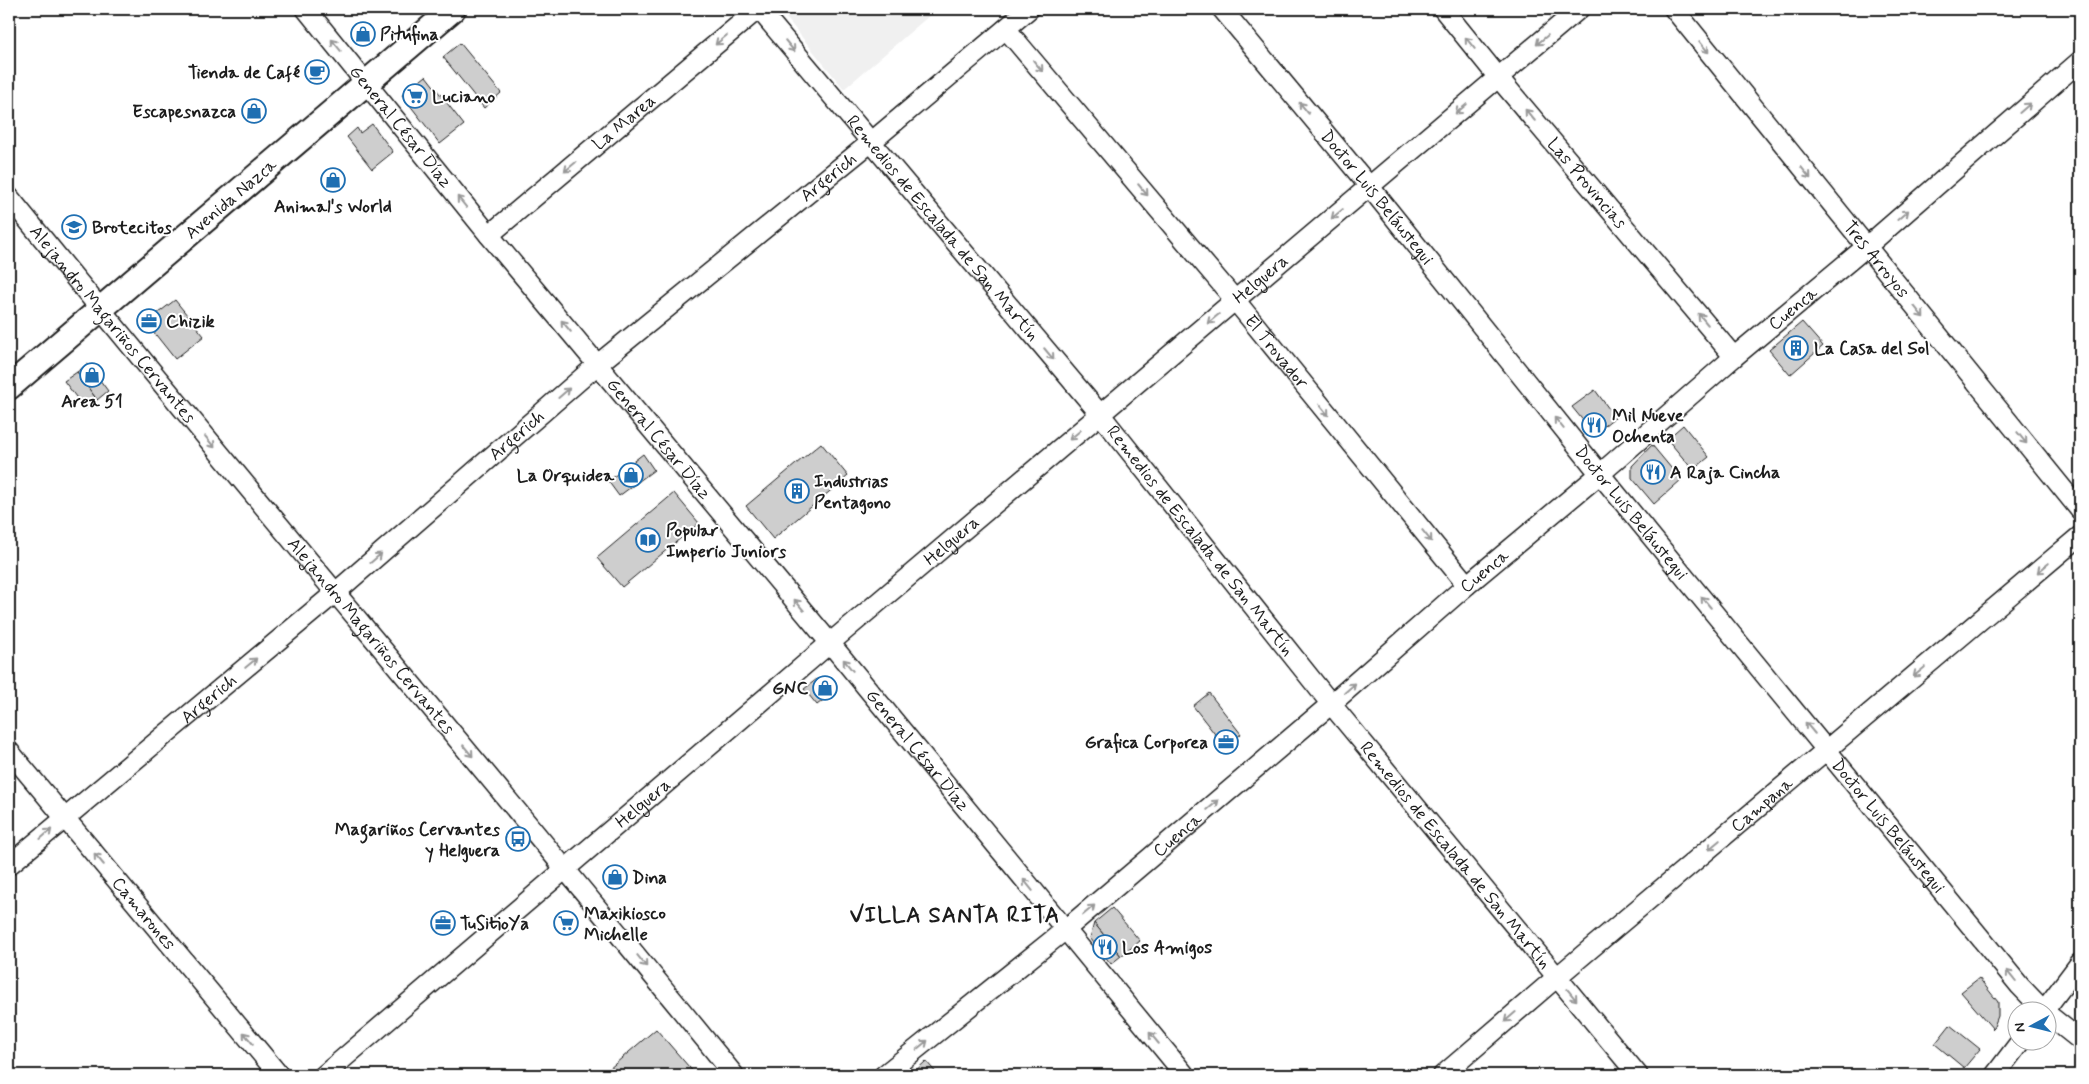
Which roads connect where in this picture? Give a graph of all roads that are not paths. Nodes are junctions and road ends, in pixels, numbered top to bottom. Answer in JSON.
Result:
{"nodes":[{"id":1,"x":306,"y":9,"type":"edge"},
{"id":2,"x":453,"y":9,"type":"edge"},
{"id":3,"x":759,"y":9,"type":"edge"},
{"id":4,"x":1029,"y":9,"type":"edge"},
{"id":5,"x":1222,"y":9,"type":"edge"},
{"id":6,"x":1443,"y":9,"type":"edge"},
{"id":7,"x":1579,"y":9,"type":"edge"},
{"id":8,"x":1674,"y":9,"type":"edge"},
{"id":9,"x":1006,"y":29,"type":"junction"},
{"id":10,"x":2080,"y":60,"type":"edge"},
{"id":11,"x":1498,"y":77,"type":"junction"},
{"id":12,"x":366,"y":82,"type":"junction"},
{"id":13,"x":870,"y":143,"type":"junction"},
{"id":14,"x":1369,"y":186,"type":"junction"},
{"id":15,"x":9,"y":197,"type":"edge"},
{"id":16,"x":489,"y":235,"type":"junction"},
{"id":17,"x":1866,"y":248,"type":"junction"},
{"id":18,"x":1235,"y":300,"type":"junction"},
{"id":19,"x":100,"y":310,"type":"junction"},
{"id":20,"x":1734,"y":357,"type":"junction"},
{"id":21,"x":598,"y":364,"type":"junction"},
{"id":22,"x":9,"y":387,"type":"edge"},
{"id":23,"x":1100,"y":414,"type":"junction"},
{"id":24,"x":1600,"y":474,"type":"junction"},
{"id":25,"x":2080,"y":510,"type":"edge"},
{"id":26,"x":2080,"y":536,"type":"edge"},
{"id":27,"x":1467,"y":585,"type":"junction"},
{"id":28,"x":335,"y":594,"type":"junction"},
{"id":29,"x":830,"y":642,"type":"junction"},
{"id":30,"x":1331,"y":704,"type":"junction"},
{"id":31,"x":1827,"y":749,"type":"junction"},
{"id":32,"x":9,"y":751,"type":"edge"},
{"id":33,"x":65,"y":817,"type":"junction"},
{"id":34,"x":9,"y":865,"type":"edge"},
{"id":35,"x":567,"y":868,"type":"junction"},
{"id":36,"x":1065,"y":930,"type":"junction"},
{"id":37,"x":2080,"y":963,"type":"edge"},
{"id":38,"x":1557,"y":976,"type":"junction"},
{"id":39,"x":2035,"y":1002,"type":"edge"},
{"id":40,"x":2052,"y":1002,"type":"edge"},
{"id":41,"x":2056,"y":1021,"type":"edge"},
{"id":42,"x":2080,"y":1040,"type":"edge"},
{"id":43,"x":2012,"y":1052,"type":"edge"},
{"id":44,"x":279,"y":1075,"type":"edge"},
{"id":45,"x":324,"y":1075,"type":"edge"},
{"id":46,"x":734,"y":1075,"type":"edge"},
{"id":47,"x":884,"y":1075,"type":"edge"},
{"id":48,"x":1185,"y":1075,"type":"edge"},
{"id":49,"x":1443,"y":1075,"type":"edge"},
{"id":50,"x":1638,"y":1075,"type":"edge"},
{"id":51,"x":1995,"y":1075,"type":"edge"}],
"edges":[{"from":12,"to":1,"type":"street","name":"General César Díaz","one_way":true},
{"from":2,"to":12,"type":"main road","name":"Avenida Nazca"},
{"from":3,"to":13,"type":"street","name":"Remedios de Escalada de San Martín","one_way":true},
{"from":3,"to":16,"type":"street","name":"La Marea","one_way":true},
{"from":4,"to":9,"type":"street","name":"Argerich"},
{"from":14,"to":5,"type":"street","name":"Doctor Luis Beláustegui","one_way":true},
{"from":11,"to":6,"type":"street","name":"Las Provincias","one_way":true},
{"from":7,"to":11,"type":"street","name":"Helguera","one_way":true},
{"from":8,"to":17,"type":"street","name":"Tres Arroyos","one_way":true},
{"from":9,"to":13,"type":"street","name":"Argerich"},
{"from":9,"to":18,"type":"street","name":"El Trovador","one_way":true},
{"from":17,"to":10,"type":"street","name":"Cuenca","one_way":true},
{"from":11,"to":14,"type":"street","name":"Helguera","one_way":true},
{"from":20,"to":11,"type":"street","name":"Las Provincias","one_way":true},
{"from":16,"to":12,"type":"street","name":"General César Díaz","one_way":true},
{"from":12,"to":19,"type":"main road","name":"Avenida Nazca"},
{"from":13,"to":21,"type":"street","name":"Argerich"},
{"from":13,"to":23,"type":"street","name":"Remedios de Escalada de San Martín","one_way":true},
{"from":14,"to":18,"type":"street","name":"Helguera","one_way":true},
{"from":24,"to":14,"type":"street","name":"Doctor Luis Beláustegui","one_way":true},
{"from":15,"to":19,"type":"street","name":"Alejandro Magariños Cervantes"},
{"from":21,"to":16,"type":"street","name":"General César Díaz","one_way":true},
{"from":17,"to":20,"type":"street","name":"Cuenca"},
{"from":17,"to":25,"type":"street","name":"Tres Arroyos","one_way":true},
{"from":18,"to":23,"type":"street","name":"Helguera","one_way":true},
{"from":18,"to":27,"type":"street","name":"El Trovador","one_way":true},
{"from":19,"to":22,"type":"main road","name":"Avenida Nazca"},
{"from":19,"to":28,"type":"street","name":"Alejandro Magariños Cervantes","one_way":true},
{"from":20,"to":24,"type":"street","name":"Cuenca"},
{"from":28,"to":21,"type":"street","name":"Argerich","one_way":true},
{"from":29,"to":21,"type":"street","name":"General César Díaz","one_way":true},
{"from":23,"to":29,"type":"street","name":"Helguera","one_way":true},
{"from":23,"to":30,"type":"street","name":"Remedios de Escalada de San Martín"},
{"from":24,"to":27,"type":"street","name":"Cuenca"},
{"from":31,"to":24,"type":"street","name":"Doctor Luis Beláustegui","one_way":true},
{"from":26,"to":31,"type":"street","name":"Campana","one_way":true},
{"from":30,"to":27,"type":"street","name":"Cuenca","one_way":true},
{"from":33,"to":28,"type":"street","name":"Argerich","one_way":true},
{"from":28,"to":35,"type":"street","name":"Alejandro Magariños Cervantes","one_way":true},
{"from":29,"to":35,"type":"street","name":"Helguera"},
{"from":36,"to":29,"type":"street","name":"General César Díaz","one_way":true},
{"from":36,"to":30,"type":"street","name":"Cuenca","one_way":true},
{"from":30,"to":38,"type":"street","name":"Remedios de Escalada de San Martín"},
{"from":31,"to":38,"type":"street","name":"Campana","one_way":true},
{"from":39,"to":31,"type":"street","name":"Doctor Luis Beláustegui","one_way":true},
{"from":32,"to":33,"type":"street","name":"Camarones"},
{"from":34,"to":33,"type":"street","name":"Argerich","one_way":true},
{"from":44,"to":33,"type":"street","name":"Camarones","one_way":true},
{"from":35,"to":45,"type":"street","name":"Helguera"},
{"from":35,"to":46,"type":"street","name":"Alejandro Magariños Cervantes","one_way":true},
{"from":47,"to":36,"type":"street","name":"Cuenca","one_way":true},
{"from":48,"to":36,"type":"street","name":"General César Díaz","one_way":true},
{"from":37,"to":40,"type":"street"},
{"from":38,"to":49,"type":"street","name":"Campana","one_way":true},
{"from":38,"to":50,"type":"street","name":"Remedios de Escalada de San Martín","one_way":true},
{"from":41,"to":42,"type":"street","name":"Doctor Luis Beláustegui"},
{"from":43,"to":51,"type":"street"}]}
